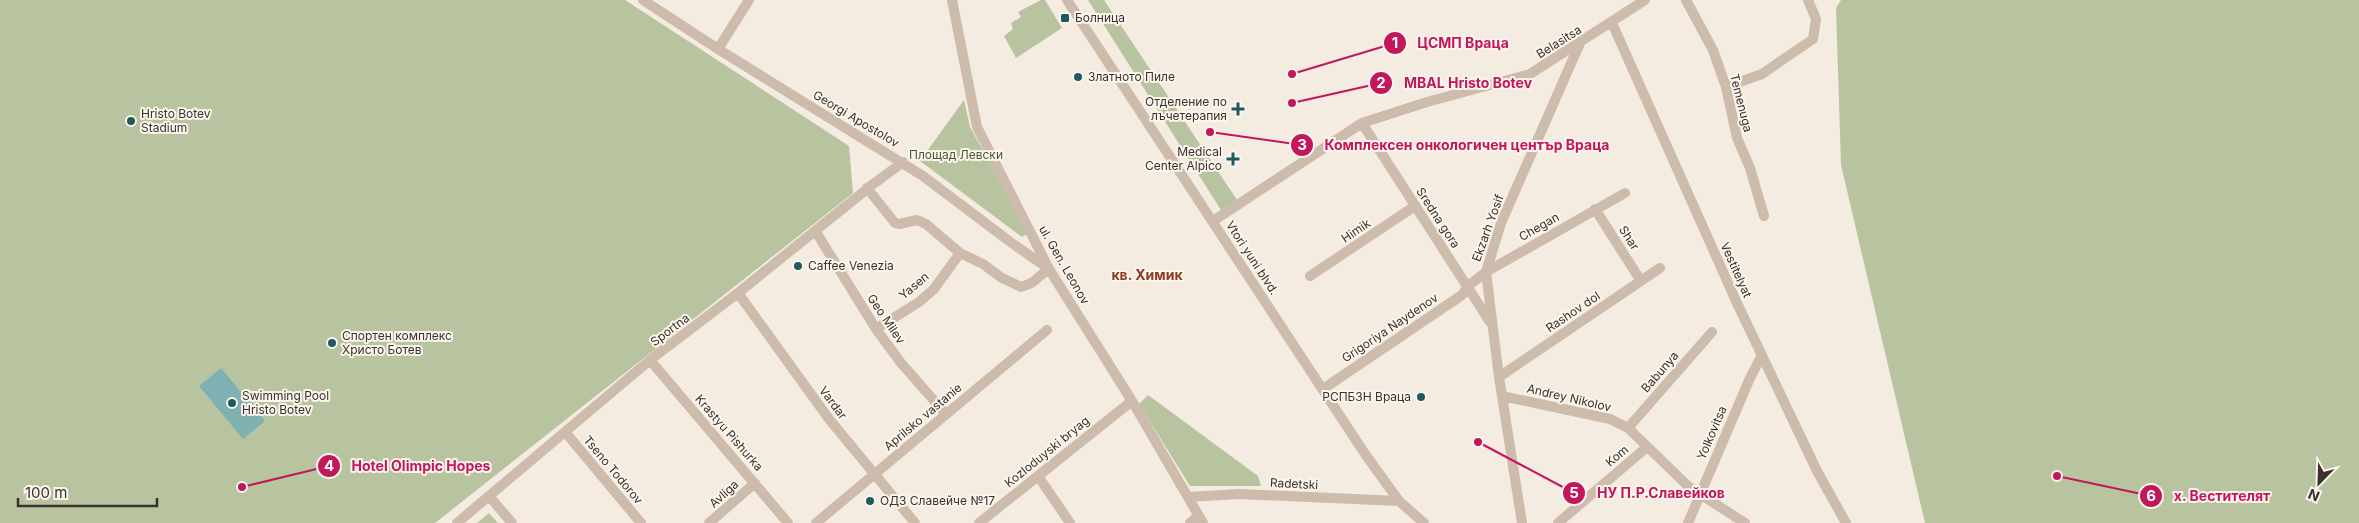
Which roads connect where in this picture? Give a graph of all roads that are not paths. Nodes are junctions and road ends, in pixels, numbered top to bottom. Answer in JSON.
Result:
{"nodes":[{"id":1,"x":642,"y":0,"type":"edge"},
{"id":2,"x":749,"y":0,"type":"edge"},
{"id":3,"x":952,"y":0,"type":"edge"},
{"id":4,"x":1067,"y":0,"type":"edge"},
{"id":5,"x":1645,"y":0,"type":"edge"},
{"id":6,"x":1686,"y":0,"type":"edge"},
{"id":7,"x":1808,"y":0,"type":"edge"},
{"id":8,"x":1612,"y":23,"type":"junction"},
{"id":9,"x":1580,"y":43,"type":"junction"},
{"id":10,"x":718,"y":49,"type":"junction"},
{"id":11,"x":1726,"y":87,"type":"junction"},
{"id":12,"x":1362,"y":124,"type":"junction"},
{"id":13,"x":903,"y":162,"type":"junction"},
{"id":14,"x":867,"y":188,"type":"junction"},
{"id":15,"x":1625,"y":193,"type":"dead end"},
{"id":16,"x":1415,"y":206,"type":"junction"},
{"id":17,"x":1595,"y":209,"type":"junction"},
{"id":18,"x":1764,"y":216,"type":"dead end"},
{"id":19,"x":1213,"y":221,"type":"junction"},
{"id":20,"x":816,"y":232,"type":"junction"},
{"id":21,"x":960,"y":253,"type":"junction"},
{"id":22,"x":1660,"y":268,"type":"dead end"},
{"id":23,"x":1049,"y":269,"type":"junction"},
{"id":24,"x":1486,"y":272,"type":"junction"},
{"id":25,"x":1310,"y":276,"type":"dead end"},
{"id":26,"x":1641,"y":281,"type":"junction"},
{"id":27,"x":1468,"y":286,"type":"junction"},
{"id":28,"x":738,"y":293,"type":"junction"},
{"id":29,"x":1493,"y":326,"type":"junction"},
{"id":30,"x":876,"y":329,"type":"junction"},
{"id":31,"x":1047,"y":330,"type":"dead end"},
{"id":32,"x":1712,"y":332,"type":"dead end"},
{"id":33,"x":1762,"y":355,"type":"junction"},
{"id":34,"x":650,"y":360,"type":"junction"},
{"id":35,"x":1499,"y":377,"type":"junction"},
{"id":36,"x":1323,"y":388,"type":"junction"},
{"id":37,"x":1502,"y":396,"type":"junction"},
{"id":38,"x":1132,"y":401,"type":"junction"},
{"id":39,"x":945,"y":413,"type":"junction"},
{"id":40,"x":1628,"y":428,"type":"junction"},
{"id":41,"x":566,"y":433,"type":"junction"},
{"id":42,"x":1647,"y":447,"type":"junction"},
{"id":43,"x":874,"y":474,"type":"junction"},
{"id":44,"x":1038,"y":476,"type":"junction"},
{"id":45,"x":755,"y":483,"type":"junction"},
{"id":46,"x":1699,"y":494,"type":"junction"},
{"id":47,"x":489,"y":496,"type":"junction"},
{"id":48,"x":1188,"y":497,"type":"junction"},
{"id":49,"x":1399,"y":501,"type":"junction"},
{"id":50,"x":1197,"y":521,"type":"edge"},
{"id":51,"x":457,"y":523,"type":"edge"},
{"id":52,"x":512,"y":523,"type":"edge"},
{"id":53,"x":641,"y":523,"type":"edge"},
{"id":54,"x":709,"y":523,"type":"edge"},
{"id":55,"x":788,"y":523,"type":"edge"},
{"id":56,"x":816,"y":523,"type":"edge"},
{"id":57,"x":915,"y":523,"type":"edge"},
{"id":58,"x":979,"y":523,"type":"edge"},
{"id":59,"x":1070,"y":523,"type":"edge"},
{"id":60,"x":1424,"y":523,"type":"edge"},
{"id":61,"x":1522,"y":523,"type":"edge"},
{"id":62,"x":1558,"y":523,"type":"edge"},
{"id":63,"x":1688,"y":523,"type":"edge"},
{"id":64,"x":1745,"y":523,"type":"edge"},
{"id":65,"x":1846,"y":523,"type":"edge"}],
"edges":[{"from":1,"to":10,"type":"street","name":"Georgi Apostolov"},
{"from":2,"to":10,"type":"street"},
{"from":3,"to":23,"type":"street","name":"ul. Gen. Leonov"},
{"from":4,"to":19,"type":"street","name":"Vtori yuni blvd."},
{"from":5,"to":8,"type":"street","name":"Belasitsa"},
{"from":6,"to":11,"type":"street","name":"Temenuga"},
{"from":7,"to":11,"type":"street"},
{"from":8,"to":9,"type":"street","name":"Belasitsa"},
{"from":8,"to":33,"type":"street","name":"Vestitelyat"},
{"from":9,"to":12,"type":"street","name":"Belasitsa"},
{"from":9,"to":24,"type":"street","name":"Ekzarh Yosif"},
{"from":10,"to":13,"type":"street","name":"Georgi Apostolov"},
{"from":11,"to":18,"type":"street","name":"Temenuga"},
{"from":12,"to":16,"type":"street","name":"Sredna gora"},
{"from":12,"to":19,"type":"street","name":"Belasitsa"},
{"from":13,"to":14,"type":"street","name":"Sportna"},
{"from":13,"to":23,"type":"street","name":"Georgi Apostolov"},
{"from":14,"to":20,"type":"street","name":"Sportna"},
{"from":14,"to":21,"type":"street"},
{"from":15,"to":17,"type":"street","name":"Chegan"},
{"from":16,"to":25,"type":"street","name":"Himik"},
{"from":16,"to":27,"type":"street","name":"Sredna gora"},
{"from":17,"to":24,"type":"street","name":"Chegan"},
{"from":17,"to":26,"type":"street","name":"Shar"},
{"from":19,"to":36,"type":"street","name":"Vtori yuni blvd."},
{"from":20,"to":28,"type":"street","name":"Sportna"},
{"from":20,"to":30,"type":"street","name":"Geo Milev"},
{"from":21,"to":23,"type":"street"},
{"from":21,"to":30,"type":"street","name":"Yasen"},
{"from":22,"to":26,"type":"street","name":"Rashov dol"},
{"from":23,"to":38,"type":"street","name":"ul. Gen. Leonov"},
{"from":24,"to":27,"type":"street","name":"Chegan"},
{"from":24,"to":29,"type":"street","name":"Ekzarh Yosif"},
{"from":26,"to":35,"type":"street","name":"Rashov dol"},
{"from":27,"to":29,"type":"street","name":"Sredna gora"},
{"from":27,"to":36,"type":"street","name":"Grigoriya Naydenov"},
{"from":28,"to":34,"type":"street","name":"Sportna"},
{"from":28,"to":43,"type":"street","name":"Vardar"},
{"from":29,"to":35,"type":"street","name":"Ekzarh Yosif"},
{"from":30,"to":39,"type":"street","name":"Geo Milev"},
{"from":31,"to":39,"type":"street","name":"Aprilsko vastanie"},
{"from":32,"to":40,"type":"street","name":"Babunya"},
{"from":33,"to":46,"type":"street","name":"Yolkovitsa"},
{"from":33,"to":65,"type":"street","name":"Vestitelyat"},
{"from":34,"to":41,"type":"street","name":"Sportna"},
{"from":34,"to":45,"type":"street","name":"Krastyu Pishurka"},
{"from":35,"to":37,"type":"street","name":"Ekzarh Yosif"},
{"from":36,"to":49,"type":"street","name":"Vtori yuni blvd."},
{"from":37,"to":40,"type":"street","name":"Andrey Nikolov"},
{"from":37,"to":61,"type":"street","name":"Ekzarh Yosif"},
{"from":38,"to":44,"type":"street","name":"Kozloduyski bryag"},
{"from":38,"to":48,"type":"street","name":"ul. Gen. Leonov"},
{"from":39,"to":43,"type":"street","name":"Aprilsko vastanie"},
{"from":40,"to":42,"type":"street","name":"Andrey Nikolov"},
{"from":41,"to":47,"type":"street","name":"Sportna"},
{"from":41,"to":53,"type":"street","name":"Tseno Todorov"},
{"from":42,"to":46,"type":"street","name":"Andrey Nikolov"},
{"from":42,"to":62,"type":"street","name":"Kom"},
{"from":43,"to":56,"type":"street","name":"Aprilsko vastanie"},
{"from":43,"to":57,"type":"street","name":"Vardar"},
{"from":44,"to":58,"type":"street","name":"Kozloduyski bryag"},
{"from":44,"to":59,"type":"street"},
{"from":45,"to":54,"type":"street","name":"Avliga"},
{"from":45,"to":55,"type":"street","name":"Krastyu Pishurka"},
{"from":46,"to":63,"type":"street","name":"Yolkovitsa"},
{"from":46,"to":64,"type":"street","name":"Andrey Nikolov"},
{"from":47,"to":51,"type":"street","name":"Sportna"},
{"from":47,"to":52,"type":"street"},
{"from":48,"to":49,"type":"street","name":"Radetski"},
{"from":48,"to":50,"type":"street","name":"ul. Gen. Leonov"},
{"from":49,"to":60,"type":"street","name":"Vtori yuni blvd."}]}
